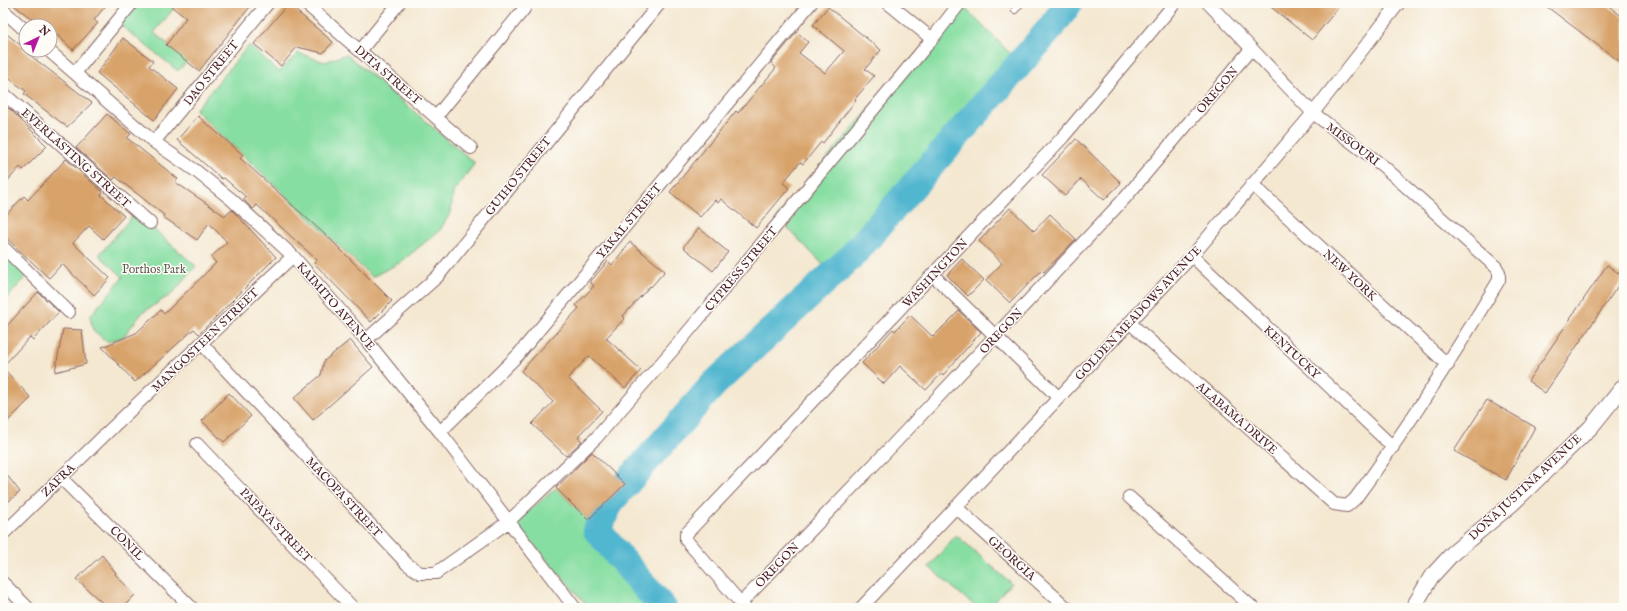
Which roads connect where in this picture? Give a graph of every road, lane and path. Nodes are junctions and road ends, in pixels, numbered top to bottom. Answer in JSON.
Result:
{"nodes":[{"id":1,"x":132,"y":3,"type":"edge"},
{"id":2,"x":268,"y":3,"type":"edge"},
{"id":3,"x":305,"y":3,"type":"edge"},
{"id":4,"x":399,"y":3,"type":"edge"},
{"id":5,"x":660,"y":3,"type":"edge"},
{"id":6,"x":811,"y":3,"type":"edge"},
{"id":7,"x":888,"y":3,"type":"edge"},
{"id":8,"x":960,"y":3,"type":"edge"},
{"id":9,"x":1021,"y":3,"type":"edge"},
{"id":10,"x":1175,"y":3,"type":"edge"},
{"id":11,"x":1208,"y":3,"type":"edge"},
{"id":12,"x":1399,"y":3,"type":"edge"},
{"id":13,"x":524,"y":9,"type":"dead end"},
{"id":14,"x":3,"y":10,"type":"edge"},
{"id":15,"x":1015,"y":10,"type":"dead end"},
{"id":16,"x":18,"y":23,"type":"edge"},
{"id":17,"x":932,"y":39,"type":"junction"},
{"id":18,"x":1251,"y":49,"type":"junction"},
{"id":19,"x":360,"y":51,"type":"junction"},
{"id":20,"x":57,"y":58,"type":"edge"},
{"id":21,"x":75,"y":73,"type":"junction"},
{"id":22,"x":3,"y":93,"type":"edge"},
{"id":23,"x":1313,"y":113,"type":"junction"},
{"id":24,"x":436,"y":117,"type":"junction"},
{"id":25,"x":154,"y":142,"type":"junction"},
{"id":26,"x":471,"y":148,"type":"dead end"},
{"id":27,"x":1252,"y":184,"type":"junction"},
{"id":28,"x":150,"y":223,"type":"dead end"},
{"id":29,"x":3,"y":247,"type":"edge"},
{"id":30,"x":293,"y":256,"type":"junction"},
{"id":31,"x":1192,"y":256,"type":"junction"},
{"id":32,"x":932,"y":275,"type":"junction"},
{"id":33,"x":69,"y":312,"type":"dead end"},
{"id":34,"x":1130,"y":323,"type":"junction"},
{"id":35,"x":995,"y":337,"type":"junction"},
{"id":36,"x":366,"y":340,"type":"junction"},
{"id":37,"x":201,"y":343,"type":"junction"},
{"id":38,"x":1448,"y":365,"type":"junction"},
{"id":39,"x":1624,"y":386,"type":"edge"},
{"id":40,"x":1059,"y":398,"type":"junction"},
{"id":41,"x":115,"y":425,"type":"joint"},
{"id":42,"x":440,"y":432,"type":"junction"},
{"id":43,"x":197,"y":444,"type":"dead end"},
{"id":44,"x":1393,"y":447,"type":"junction"},
{"id":45,"x":61,"y":478,"type":"junction"},
{"id":46,"x":1129,"y":497,"type":"dead end"},
{"id":47,"x":956,"y":507,"type":"junction"},
{"id":48,"x":508,"y":522,"type":"junction"},
{"id":49,"x":3,"y":534,"type":"edge"},
{"id":50,"x":3,"y":583,"type":"edge"},
{"id":51,"x":743,"y":606,"type":"edge"},
{"id":52,"x":28,"y":608,"type":"edge"},
{"id":53,"x":192,"y":608,"type":"edge"},
{"id":54,"x":353,"y":608,"type":"edge"},
{"id":55,"x":575,"y":608,"type":"edge"},
{"id":56,"x":862,"y":608,"type":"edge"},
{"id":57,"x":1067,"y":608,"type":"edge"},
{"id":58,"x":1253,"y":608,"type":"edge"},
{"id":59,"x":1413,"y":608,"type":"edge"}],
"edges":[{"from":1,"to":21,"type":"street"},
{"from":2,"to":25,"type":"street","name":"DAO STREET"},
{"from":3,"to":19,"type":"street","name":"DITA STREET"},
{"from":4,"to":19,"type":"street"},
{"from":5,"to":36,"type":"street","name":"GUIHO STREET"},
{"from":6,"to":42,"type":"street","name":"YAKAL STREET"},
{"from":7,"to":17,"type":"street"},
{"from":8,"to":17,"type":"street","name":"CYPRESS STREET"},
{"from":9,"to":15,"type":"lane"},
{"from":10,"to":32,"type":"street","name":"WASHINGTON"},
{"from":11,"to":18,"type":"street","name":"MISSOURI"},
{"from":12,"to":23,"type":"street","name":"GOLDEN MEADOWS AVENUE"},
{"from":13,"to":24,"type":"street"},
{"from":14,"to":16,"type":"street"},
{"from":17,"to":48,"type":"street","name":"CYPRESS STREET"},
{"from":18,"to":23,"type":"street","name":"MISSOURI"},
{"from":18,"to":35,"type":"street","name":"OREGON"},
{"from":19,"to":24,"type":"street","name":"DITA STREET"},
{"from":20,"to":21,"type":"street","name":"KAIMITO AVENUE"},
{"from":21,"to":25,"type":"street","name":"KAIMITO AVENUE"},
{"from":22,"to":28,"type":"street","name":"EVERLASTING STREET"},
{"from":23,"to":27,"type":"street","name":"GOLDEN MEADOWS AVENUE"},
{"from":23,"to":38,"type":"street","name":"MISSOURI"},
{"from":24,"to":26,"type":"street","name":"DITA STREET"},
{"from":25,"to":30,"type":"street","name":"KAIMITO AVENUE"},
{"from":27,"to":31,"type":"street","name":"GOLDEN MEADOWS AVENUE"},
{"from":27,"to":38,"type":"street","name":"NEW YORK"},
{"from":29,"to":33,"type":"street"},
{"from":30,"to":36,"type":"street","name":"KAIMITO AVENUE"},
{"from":30,"to":37,"type":"street","name":"MANGOSTEEN STREET"},
{"from":31,"to":34,"type":"street","name":"GOLDEN MEADOWS AVENUE"},
{"from":31,"to":44,"type":"street","name":"KENTUCKY"},
{"from":32,"to":35,"type":"street"},
{"from":32,"to":51,"type":"street","name":"WASHINGTON"},
{"from":34,"to":40,"type":"street","name":"GOLDEN MEADOWS AVENUE"},
{"from":34,"to":44,"type":"street","name":"ALABAMA DRIVE"},
{"from":35,"to":40,"type":"street"},
{"from":35,"to":51,"type":"street","name":"OREGON"},
{"from":36,"to":42,"type":"street","name":"KAIMITO AVENUE"},
{"from":37,"to":41,"type":"street","name":"MANGOSTEEN STREET"},
{"from":37,"to":48,"type":"street","name":"MACOPA STREET"},
{"from":38,"to":44,"type":"street"},
{"from":39,"to":59,"type":"street","name":"DOÑA JUSTINA AVENUE"},
{"from":40,"to":47,"type":"street","name":"GOLDEN MEADOWS AVENUE"},
{"from":41,"to":45,"type":"street","name":"ZAFRA"},
{"from":42,"to":48,"type":"street","name":"KAIMITO AVENUE"},
{"from":43,"to":54,"type":"street","name":"PAPAYA STREET"},
{"from":45,"to":49,"type":"street","name":"ZAFRA"},
{"from":45,"to":53,"type":"street","name":"CONIL"},
{"from":46,"to":58,"type":"street"},
{"from":47,"to":56,"type":"street","name":"GOLDEN MEADOWS AVENUE"},
{"from":47,"to":57,"type":"street","name":"GEORGIA"},
{"from":48,"to":55,"type":"street","name":"KAIMITO AVENUE"},
{"from":50,"to":52,"type":"street"}]}
